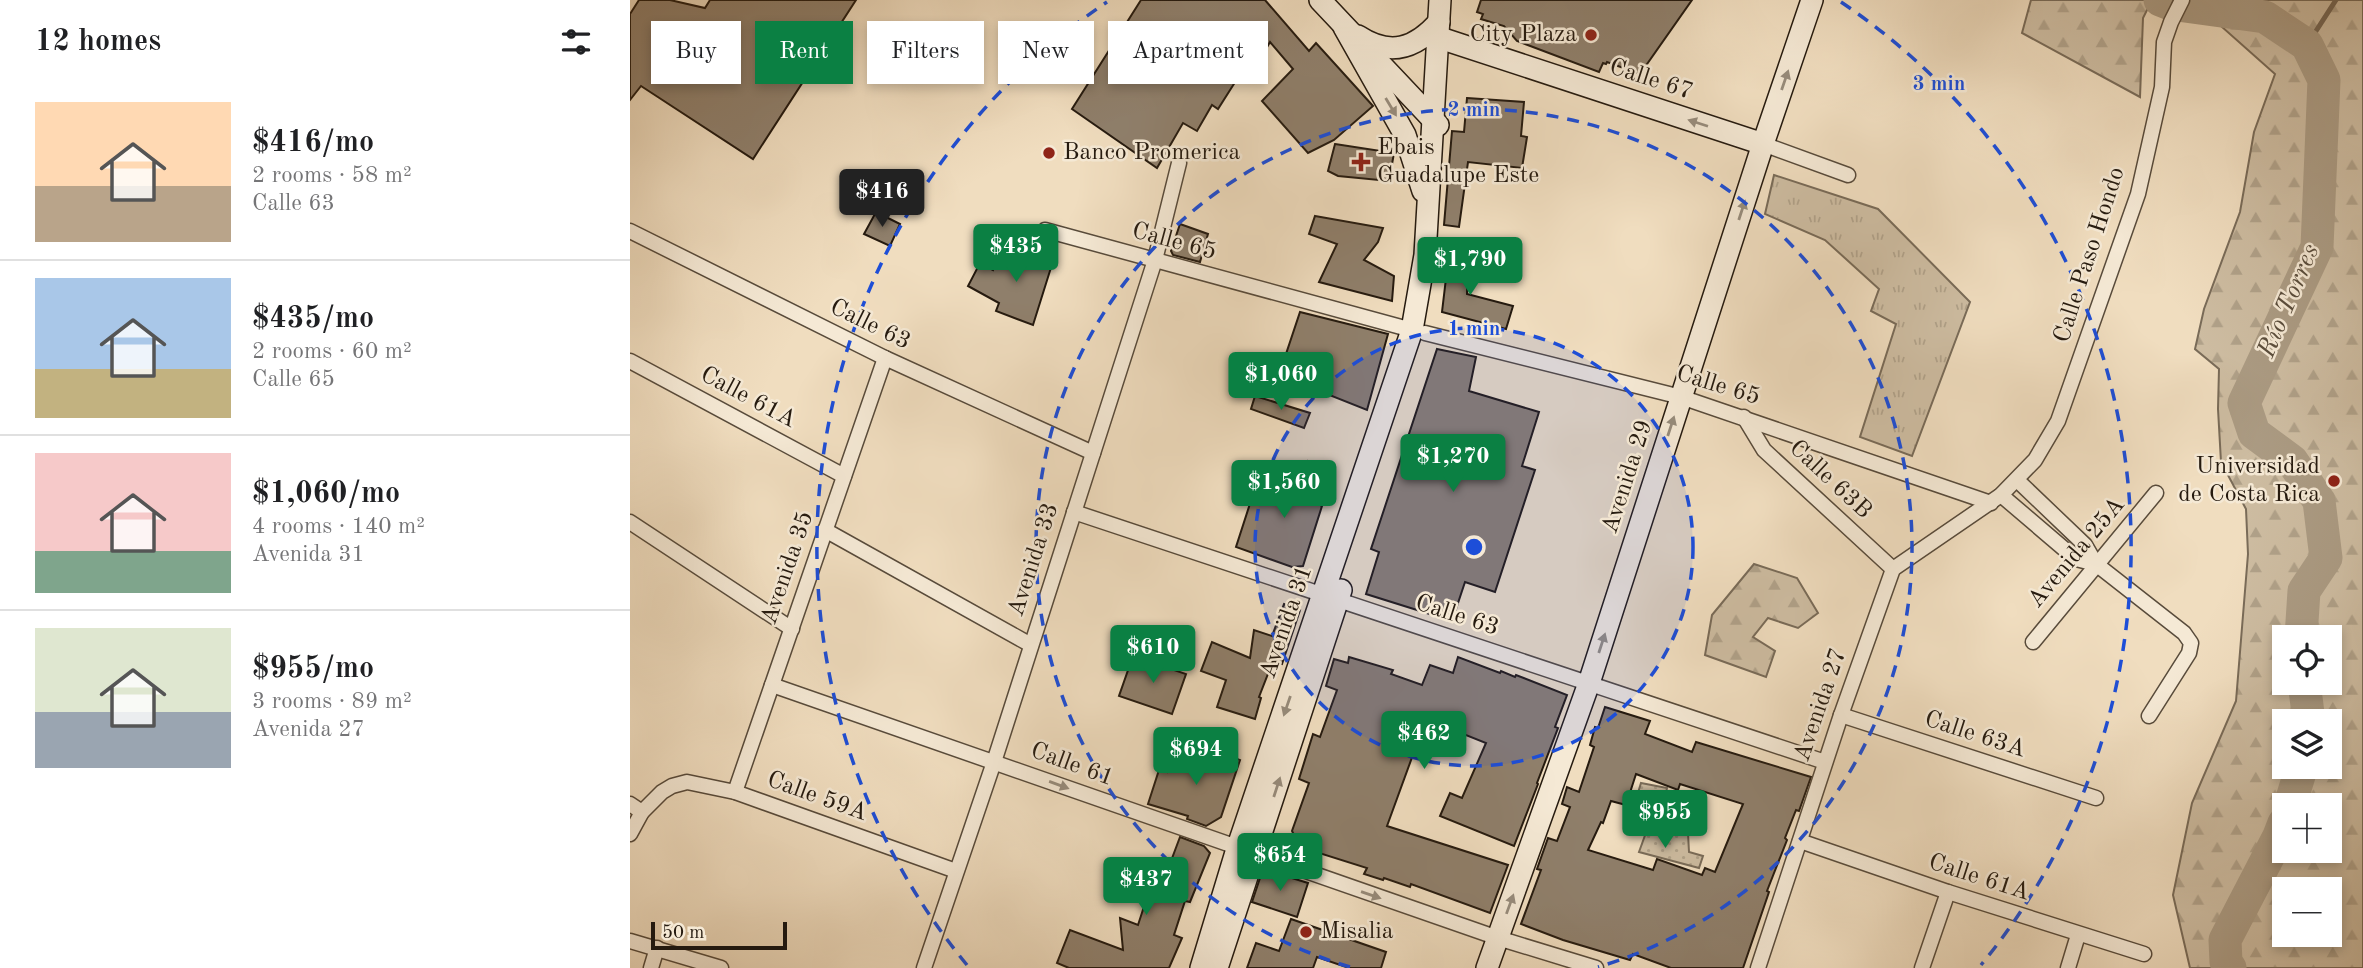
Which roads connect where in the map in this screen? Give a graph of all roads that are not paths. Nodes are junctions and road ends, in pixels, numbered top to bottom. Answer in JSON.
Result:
{"nodes":[{"id":1,"x":1320,"y":0,"type":"edge"},
{"id":2,"x":1440,"y":0,"type":"edge"},
{"id":3,"x":1451,"y":0,"type":"edge"},
{"id":4,"x":1812,"y":0,"type":"edge"},
{"id":5,"x":2182,"y":0,"type":"edge"},
{"id":6,"x":1344,"y":27,"type":"junction"},
{"id":7,"x":1441,"y":33,"type":"junction"},
{"id":8,"x":1435,"y":124,"type":"junction"},
{"id":9,"x":1763,"y":144,"type":"junction"},
{"id":10,"x":1179,"y":163,"type":"dead end"},
{"id":11,"x":1848,"y":175,"type":"dead end"},
{"id":12,"x":1428,"y":206,"type":"junction"},
{"id":13,"x":1045,"y":230,"type":"dead end"},
{"id":14,"x":630,"y":231,"type":"edge"},
{"id":15,"x":1155,"y":260,"type":"junction"},
{"id":16,"x":1418,"y":332,"type":"junction"},
{"id":17,"x":884,"y":358,"type":"junction"},
{"id":18,"x":630,"y":361,"type":"edge"},
{"id":19,"x":1681,"y":397,"type":"junction"},
{"id":20,"x":1744,"y":417,"type":"junction"},
{"id":21,"x":1093,"y":453,"type":"junction"},
{"id":22,"x":844,"y":476,"type":"junction"},
{"id":23,"x":2017,"y":480,"type":"junction"},
{"id":24,"x":2156,"y":492,"type":"dead end"},
{"id":25,"x":1996,"y":499,"type":"junction"},
{"id":26,"x":1074,"y":512,"type":"junction"},
{"id":27,"x":630,"y":522,"type":"edge"},
{"id":28,"x":825,"y":530,"type":"junction"},
{"id":29,"x":2096,"y":564,"type":"junction"},
{"id":30,"x":1893,"y":569,"type":"junction"},
{"id":31,"x":1331,"y":598,"type":"junction"},
{"id":32,"x":792,"y":629,"type":"junction"},
{"id":33,"x":2033,"y":642,"type":"dead end"},
{"id":34,"x":1031,"y":645,"type":"junction"},
{"id":35,"x":1589,"y":683,"type":"junction"},
{"id":36,"x":772,"y":685,"type":"junction"},
{"id":37,"x":1840,"y":715,"type":"junction"},
{"id":38,"x":2148,"y":716,"type":"dead end"},
{"id":39,"x":994,"y":762,"type":"junction"},
{"id":40,"x":1825,"y":762,"type":"junction"},
{"id":41,"x":735,"y":792,"type":"junction"},
{"id":42,"x":2096,"y":798,"type":"dead end"},
{"id":43,"x":636,"y":808,"type":"edge"},
{"id":44,"x":630,"y":834,"type":"edge"},
{"id":45,"x":1800,"y":841,"type":"junction"},
{"id":46,"x":1246,"y":852,"type":"junction"},
{"id":47,"x":956,"y":871,"type":"junction"},
{"id":48,"x":1948,"y":892,"type":"junction"},
{"id":49,"x":2078,"y":934,"type":"junction"},
{"id":50,"x":1497,"y":939,"type":"junction"},
{"id":51,"x":630,"y":941,"type":"edge"},
{"id":52,"x":657,"y":948,"type":"junction"},
{"id":53,"x":2144,"y":954,"type":"dead end"},
{"id":54,"x":651,"y":968,"type":"edge"},
{"id":55,"x":721,"y":968,"type":"edge"},
{"id":56,"x":924,"y":968,"type":"edge"},
{"id":57,"x":1201,"y":968,"type":"edge"},
{"id":58,"x":1217,"y":968,"type":"edge"},
{"id":59,"x":1487,"y":968,"type":"edge"},
{"id":60,"x":1596,"y":968,"type":"edge"},
{"id":61,"x":1758,"y":968,"type":"edge"},
{"id":62,"x":1922,"y":968,"type":"edge"},
{"id":63,"x":2068,"y":968,"type":"edge"}],
"edges":[{"from":1,"to":6,"type":"main road"},
{"from":2,"to":7,"type":"main road"},
{"from":3,"to":7,"type":"main road"},
{"from":9,"to":4,"type":"main road","name":"Avenida 29","one_way":true},
{"from":5,"to":23,"type":"street","name":"Calle Paso Hondo"},
{"from":6,"to":7,"type":"main road"},
{"from":6,"to":8,"type":"main road"},
{"from":6,"to":12,"type":"main road","one_way":true},
{"from":7,"to":8,"type":"main road"},
{"from":9,"to":7,"type":"main road","name":"Calle 67","one_way":true},
{"from":8,"to":12,"type":"main road","name":"Avenida 31"},
{"from":8,"to":16,"type":"main road","name":"Avenida 31"},
{"from":9,"to":11,"type":"street","name":"Calle 67"},
{"from":19,"to":9,"type":"main road","name":"Avenida 29","one_way":true},
{"from":10,"to":15,"type":"street","name":"Avenida 33"},
{"from":12,"to":16,"type":"main road","name":"Avenida 31"},
{"from":13,"to":15,"type":"street","name":"Calle 65"},
{"from":14,"to":17,"type":"street","name":"Calle 63"},
{"from":15,"to":16,"type":"street","name":"Calle 65"},
{"from":15,"to":21,"type":"street","name":"Avenida 33"},
{"from":16,"to":19,"type":"street","name":"Calle 65"},
{"from":16,"to":31,"type":"main road","name":"Avenida 31"},
{"from":17,"to":21,"type":"street","name":"Calle 63"},
{"from":17,"to":22,"type":"street","name":"Avenida 35"},
{"from":18,"to":22,"type":"street","name":"Calle 61A"},
{"from":19,"to":20,"type":"street","name":"Calle 65"},
{"from":35,"to":19,"type":"main road","name":"Avenida 29","one_way":true},
{"from":20,"to":25,"type":"street","name":"Calle 65"},
{"from":20,"to":30,"type":"street","name":"Calle 63B"},
{"from":21,"to":26,"type":"street","name":"Avenida 33"},
{"from":22,"to":28,"type":"street","name":"Avenida 35"},
{"from":23,"to":25,"type":"street","name":"Calle Paso Hondo"},
{"from":23,"to":29,"type":"street","name":"Calle 65"},
{"from":24,"to":29,"type":"street","name":"Avenida 25A"},
{"from":25,"to":29,"type":"street","name":"Calle 65"},
{"from":25,"to":30,"type":"street"},
{"from":26,"to":31,"type":"street","name":"Calle 63"},
{"from":26,"to":34,"type":"street","name":"Avenida 33"},
{"from":27,"to":32,"type":"street"},
{"from":28,"to":32,"type":"street","name":"Avenida 35"},
{"from":28,"to":34,"type":"street"},
{"from":29,"to":33,"type":"street","name":"Avenida 25A"},
{"from":29,"to":38,"type":"street","name":"Calle 65"},
{"from":30,"to":37,"type":"street","name":"Avenida 27"},
{"from":31,"to":35,"type":"street","name":"Calle 63"},
{"from":31,"to":46,"type":"main road","name":"Avenida 31"},
{"from":32,"to":36,"type":"street","name":"Avenida 35"},
{"from":34,"to":39,"type":"street","name":"Avenida 33"},
{"from":35,"to":40,"type":"street","name":"Calle 63"},
{"from":50,"to":35,"type":"main road","name":"Avenida 29","one_way":true},
{"from":36,"to":39,"type":"street","name":"Calle 61"},
{"from":36,"to":41,"type":"street","name":"Avenida 35"},
{"from":37,"to":40,"type":"street","name":"Avenida 27"},
{"from":37,"to":42,"type":"street","name":"Calle 63A"},
{"from":39,"to":46,"type":"street","name":"Calle 61","one_way":true},
{"from":39,"to":47,"type":"street","name":"Avenida 33"},
{"from":40,"to":45,"type":"street","name":"Avenida 27"},
{"from":41,"to":43,"type":"street","name":"Calle 59A"},
{"from":41,"to":47,"type":"street","name":"Calle 59A"},
{"from":43,"to":44,"type":"street"},
{"from":45,"to":48,"type":"street","name":"Calle 61A"},
{"from":45,"to":61,"type":"street","name":"Avenida 27"},
{"from":46,"to":50,"type":"street","name":"Calle 61","one_way":true},
{"from":46,"to":57,"type":"main road","name":"Avenida 31"},
{"from":46,"to":58,"type":"main road","name":"Avenida 31"},
{"from":47,"to":56,"type":"street","name":"Avenida 33"},
{"from":48,"to":49,"type":"street","name":"Calle 61A"},
{"from":48,"to":62,"type":"street"},
{"from":49,"to":53,"type":"street","name":"Calle 61A"},
{"from":49,"to":63,"type":"street"},
{"from":50,"to":59,"type":"main road","name":"Avenida 29"},
{"from":50,"to":60,"type":"street","name":"Calle 61"},
{"from":51,"to":52,"type":"street"},
{"from":52,"to":54,"type":"street"},
{"from":52,"to":55,"type":"street"}]}
